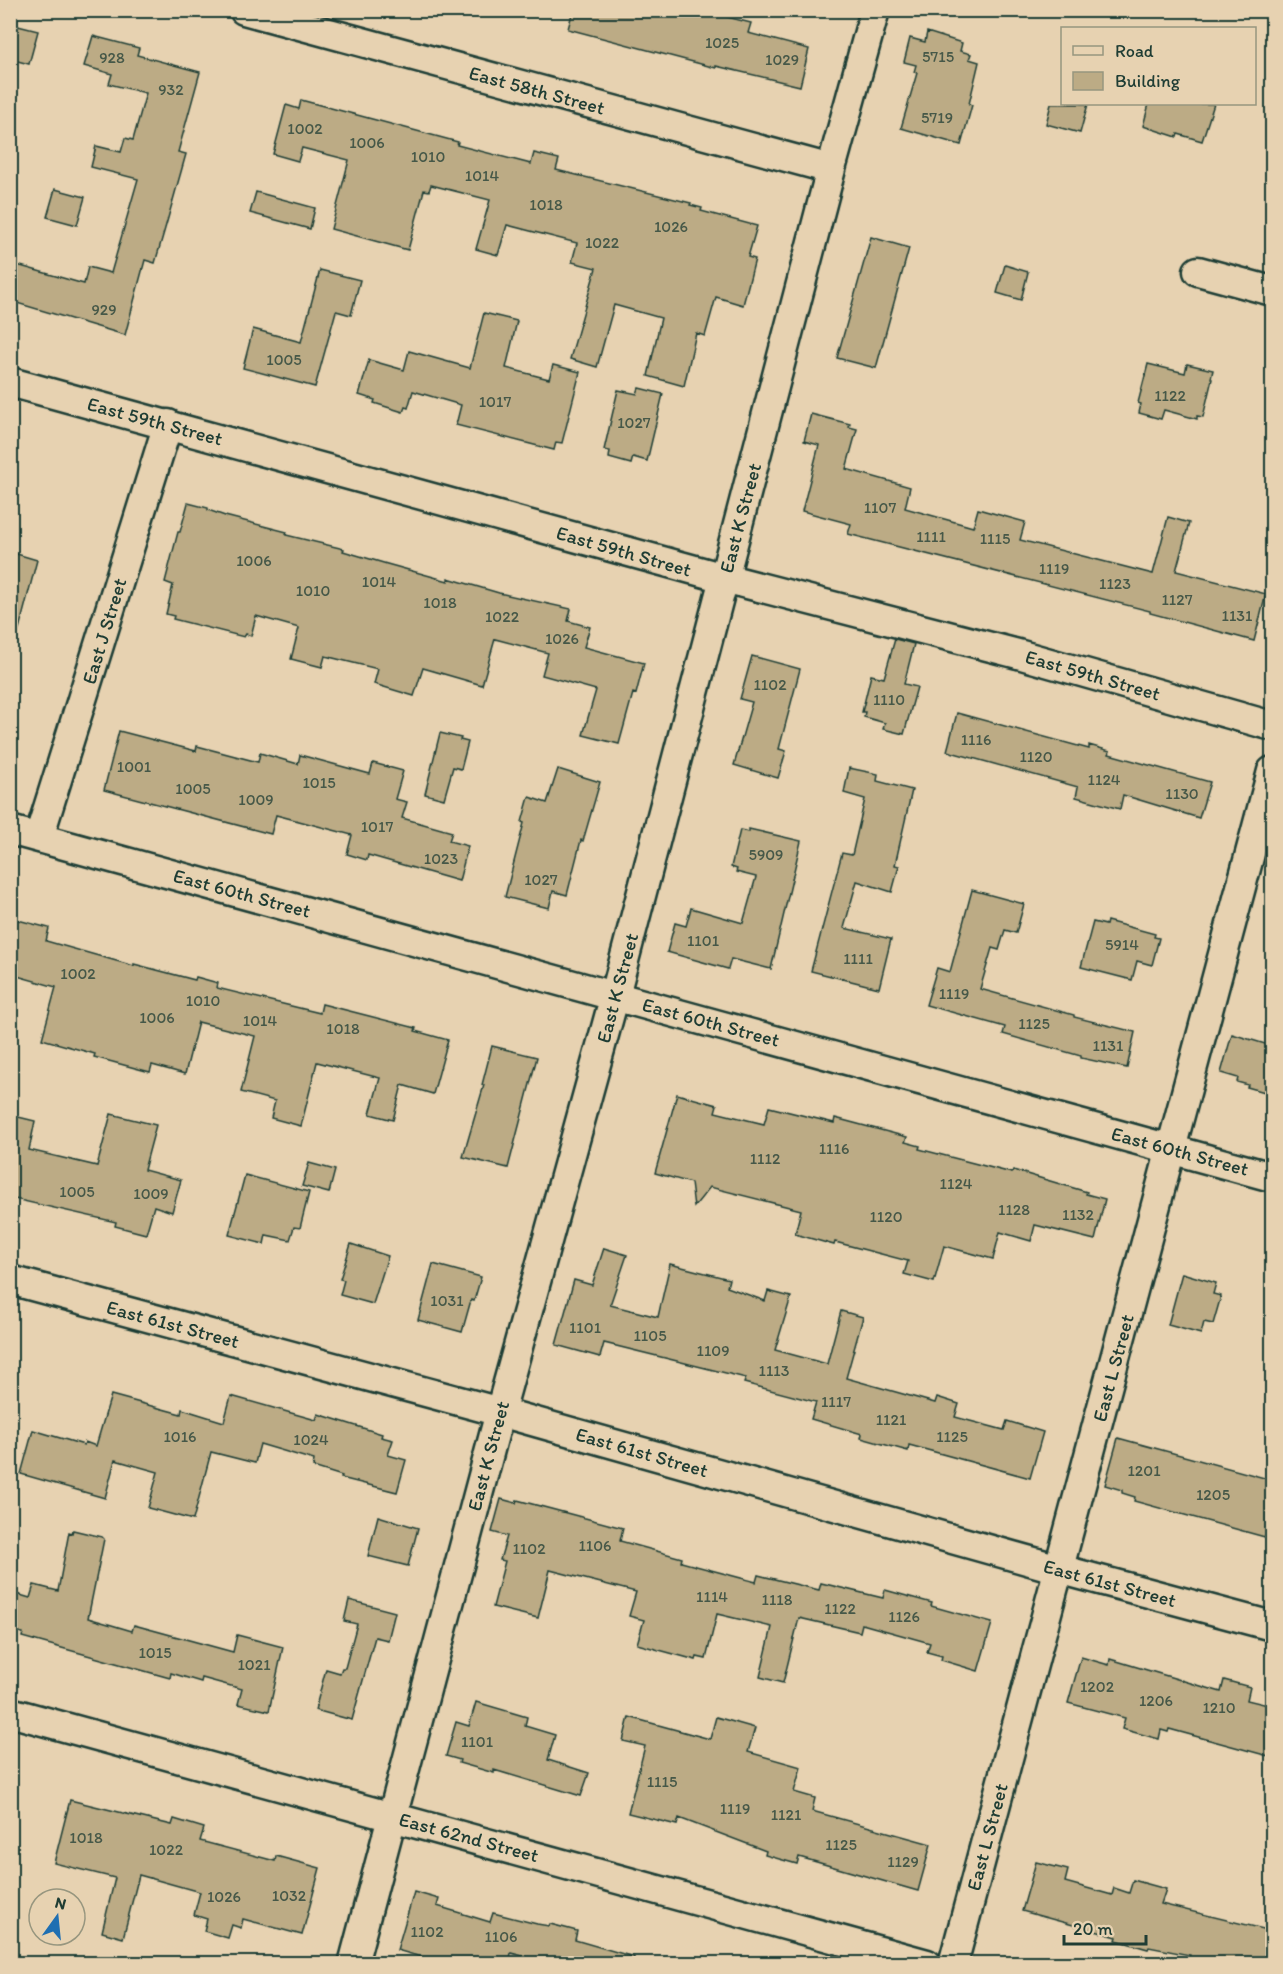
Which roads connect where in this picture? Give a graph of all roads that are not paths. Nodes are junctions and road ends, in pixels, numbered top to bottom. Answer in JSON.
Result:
{"nodes":[{"id":1,"x":875,"y":10,"type":"edge"},
{"id":2,"x":262,"y":13,"type":"edge"},
{"id":3,"x":831,"y":169,"type":"junction"},
{"id":4,"x":1198,"y":271,"type":"dead end"},
{"id":5,"x":1272,"y":291,"type":"edge"},
{"id":6,"x":10,"y":382,"type":"edge"},
{"id":7,"x":168,"y":424,"type":"junction"},
{"id":8,"x":724,"y":578,"type":"junction"},
{"id":9,"x":1272,"y":726,"type":"edge"},
{"id":10,"x":1272,"y":771,"type":"edge"},
{"id":11,"x":10,"y":830,"type":"edge"},
{"id":12,"x":39,"y":837,"type":"junction"},
{"id":13,"x":615,"y":995,"type":"junction"},
{"id":14,"x":1172,"y":1149,"type":"junction"},
{"id":15,"x":1272,"y":1177,"type":"edge"},
{"id":16,"x":10,"y":1280,"type":"edge"},
{"id":17,"x":500,"y":1412,"type":"junction"},
{"id":18,"x":1059,"y":1569,"type":"junction"},
{"id":19,"x":1272,"y":1626,"type":"edge"},
{"id":20,"x":10,"y":1712,"type":"edge"},
{"id":21,"x":393,"y":1816,"type":"junction"},
{"id":22,"x":353,"y":1964,"type":"edge"},
{"id":23,"x":927,"y":1964,"type":"edge"},
{"id":24,"x":953,"y":1964,"type":"edge"}],
"edges":[{"from":1,"to":3,"type":"street","name":"East K Street"},
{"from":2,"to":3,"type":"street","name":"East 58th Street"},
{"from":3,"to":8,"type":"street","name":"East K Street"},
{"from":4,"to":5,"type":"street"},
{"from":6,"to":7,"type":"street","name":"East 59th Street"},
{"from":7,"to":8,"type":"street","name":"East 59th Street"},
{"from":7,"to":12,"type":"street","name":"East J Street"},
{"from":8,"to":9,"type":"street","name":"East 59th Street"},
{"from":8,"to":13,"type":"street","name":"East K Street"},
{"from":10,"to":14,"type":"street","name":"East L Street"},
{"from":11,"to":12,"type":"street","name":"East 60th Street"},
{"from":12,"to":13,"type":"street","name":"East 60th Street"},
{"from":13,"to":14,"type":"street","name":"East 60th Street"},
{"from":13,"to":17,"type":"street","name":"East K Street"},
{"from":14,"to":15,"type":"street","name":"East 60th Street"},
{"from":14,"to":18,"type":"street","name":"East L Street"},
{"from":16,"to":17,"type":"street","name":"East 61st Street"},
{"from":17,"to":18,"type":"street","name":"East 61st Street"},
{"from":17,"to":21,"type":"street","name":"East K Street"},
{"from":18,"to":19,"type":"street","name":"East 61st Street"},
{"from":18,"to":24,"type":"street","name":"East L Street"},
{"from":20,"to":21,"type":"street","name":"East 62nd Street"},
{"from":21,"to":22,"type":"street","name":"East K Street"},
{"from":21,"to":23,"type":"street","name":"East 62nd Street"}]}
